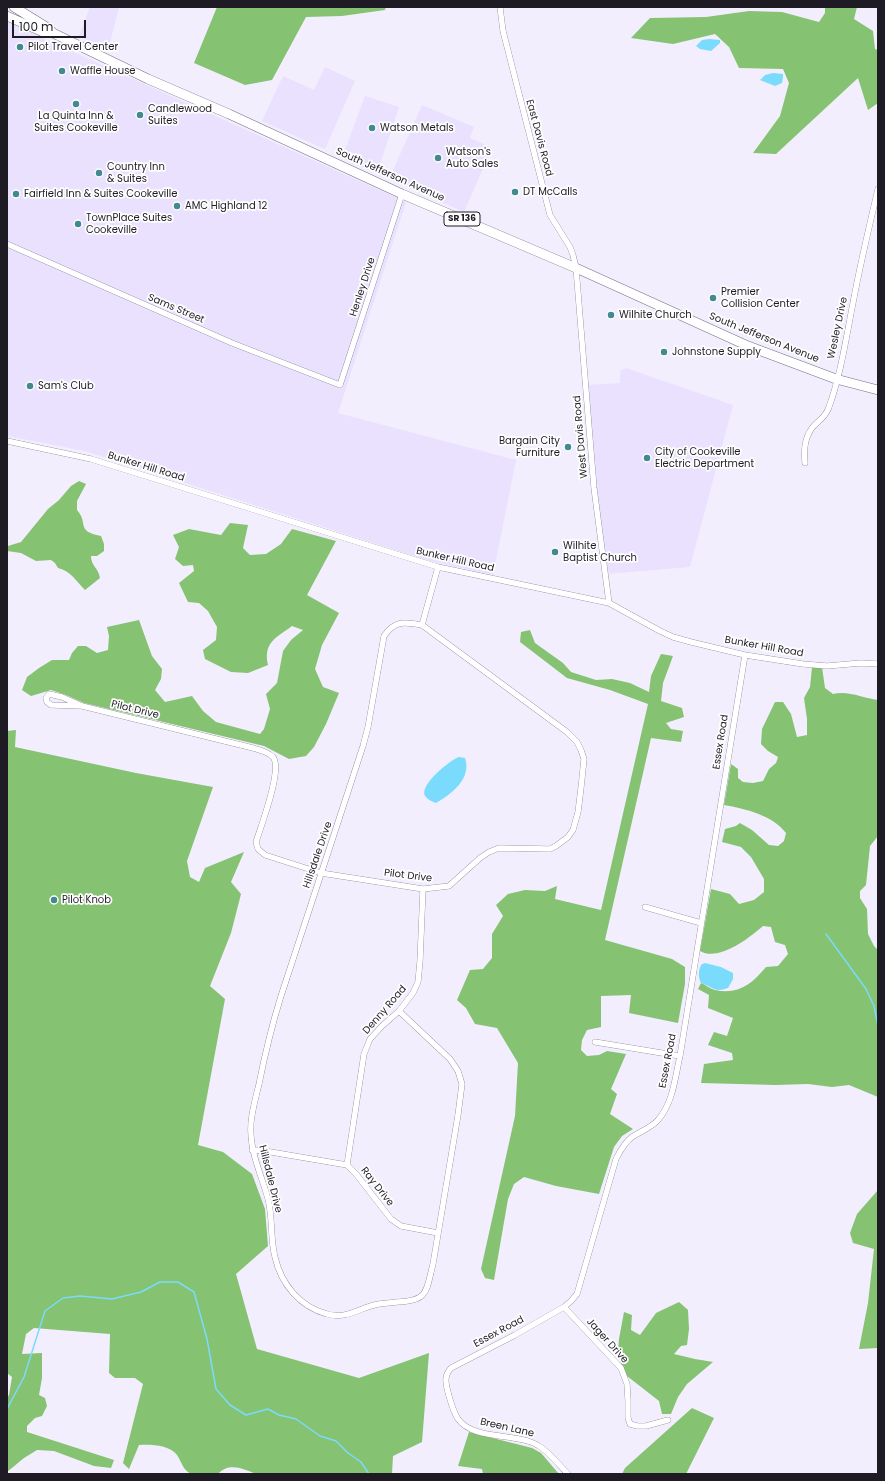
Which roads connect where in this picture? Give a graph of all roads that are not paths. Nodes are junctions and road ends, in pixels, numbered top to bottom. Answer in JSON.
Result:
{"nodes":[{"id":1,"x":14,"y":7,"type":"edge"},
{"id":2,"x":500,"y":7,"type":"edge"},
{"id":3,"x":7,"y":16,"type":"edge"},
{"id":4,"x":53,"y":33,"type":"junction"},
{"id":5,"x":878,"y":189,"type":"edge"},
{"id":6,"x":402,"y":194,"type":"junction"},
{"id":7,"x":7,"y":244,"type":"edge"},
{"id":8,"x":576,"y":268,"type":"junction"},
{"id":9,"x":836,"y":379,"type":"junction"},
{"id":10,"x":340,"y":385,"type":"joint"},
{"id":11,"x":878,"y":390,"type":"edge"},
{"id":12,"x":7,"y":441,"type":"edge"},
{"id":13,"x":805,"y":464,"type":"dead end"},
{"id":14,"x":438,"y":567,"type":"junction"},
{"id":15,"x":609,"y":603,"type":"junction"},
{"id":16,"x":422,"y":625,"type":"junction"},
{"id":17,"x":745,"y":655,"type":"junction"},
{"id":18,"x":878,"y":664,"type":"edge"},
{"id":19,"x":82,"y":706,"type":"junction"},
{"id":20,"x":321,"y":873,"type":"junction"},
{"id":21,"x":423,"y":889,"type":"junction"},
{"id":22,"x":645,"y":907,"type":"dead end"},
{"id":23,"x":701,"y":923,"type":"junction"},
{"id":24,"x":399,"y":1011,"type":"junction"},
{"id":25,"x":595,"y":1042,"type":"dead end"},
{"id":26,"x":680,"y":1056,"type":"junction"},
{"id":27,"x":252,"y":1150,"type":"junction"},
{"id":28,"x":347,"y":1165,"type":"junction"},
{"id":29,"x":438,"y":1233,"type":"junction"},
{"id":30,"x":564,"y":1307,"type":"junction"},
{"id":31,"x":446,"y":1374,"type":"joint"},
{"id":32,"x":668,"y":1420,"type":"dead end"},
{"id":33,"x":568,"y":1474,"type":"edge"}],
"edges":[{"from":1,"to":4,"type":"main road","name":"South Jefferson Avenue","number":"SR 136"},
{"from":2,"to":8,"type":"street","name":"East Davis Road"},
{"from":3,"to":4,"type":"main road","name":"South Jefferson Avenue","number":"SR 136"},
{"from":4,"to":6,"type":"main road","name":"South Jefferson Avenue","number":"SR 136"},
{"from":5,"to":9,"type":"street","name":"Wesley Drive"},
{"from":6,"to":8,"type":"main road","name":"South Jefferson Avenue","number":"SR 136"},
{"from":6,"to":10,"type":"street","name":"Henley Drive"},
{"from":7,"to":10,"type":"street","name":"Sams Street"},
{"from":8,"to":9,"type":"main road","name":"South Jefferson Avenue","number":"SR 136"},
{"from":8,"to":15,"type":"street","name":"West Davis Road"},
{"from":9,"to":11,"type":"main road","name":"South Jefferson Avenue","number":"SR 136"},
{"from":9,"to":13,"type":"street","name":"Wesley Drive"},
{"from":12,"to":14,"type":"street","name":"Bunker Hill Road"},
{"from":14,"to":15,"type":"street","name":"Bunker Hill Road"},
{"from":14,"to":16,"type":"street"},
{"from":15,"to":17,"type":"street","name":"Bunker Hill Road"},
{"from":16,"to":20,"type":"street","name":"Hillsdale Drive"},
{"from":16,"to":21,"type":"street","name":"Pilot Drive"},
{"from":17,"to":18,"type":"street","name":"Bunker Hill Road"},
{"from":17,"to":23,"type":"street","name":"Essex Road"},
{"from":19,"to":19,"type":"street","name":"Pilot Drive"},
{"from":19,"to":20,"type":"street","name":"Pilot Drive"},
{"from":20,"to":21,"type":"street","name":"Pilot Drive"},
{"from":20,"to":27,"type":"street","name":"Hillsdale Drive"},
{"from":21,"to":24,"type":"street","name":"Denny Road"},
{"from":22,"to":23,"type":"street"},
{"from":23,"to":26,"type":"street","name":"Essex Road"},
{"from":24,"to":28,"type":"street","name":"Denny Road"},
{"from":24,"to":29,"type":"street","name":"Hillsdale Drive"},
{"from":25,"to":26,"type":"street"},
{"from":26,"to":30,"type":"street","name":"Essex Road"},
{"from":27,"to":28,"type":"street","name":"Ray Drive"},
{"from":27,"to":29,"type":"street","name":"Hillsdale Drive"},
{"from":28,"to":29,"type":"street","name":"Ray Drive"},
{"from":30,"to":31,"type":"street","name":"Essex Road"},
{"from":30,"to":32,"type":"street","name":"Jager Drive"},
{"from":31,"to":33,"type":"street","name":"Breen Lane"}]}
